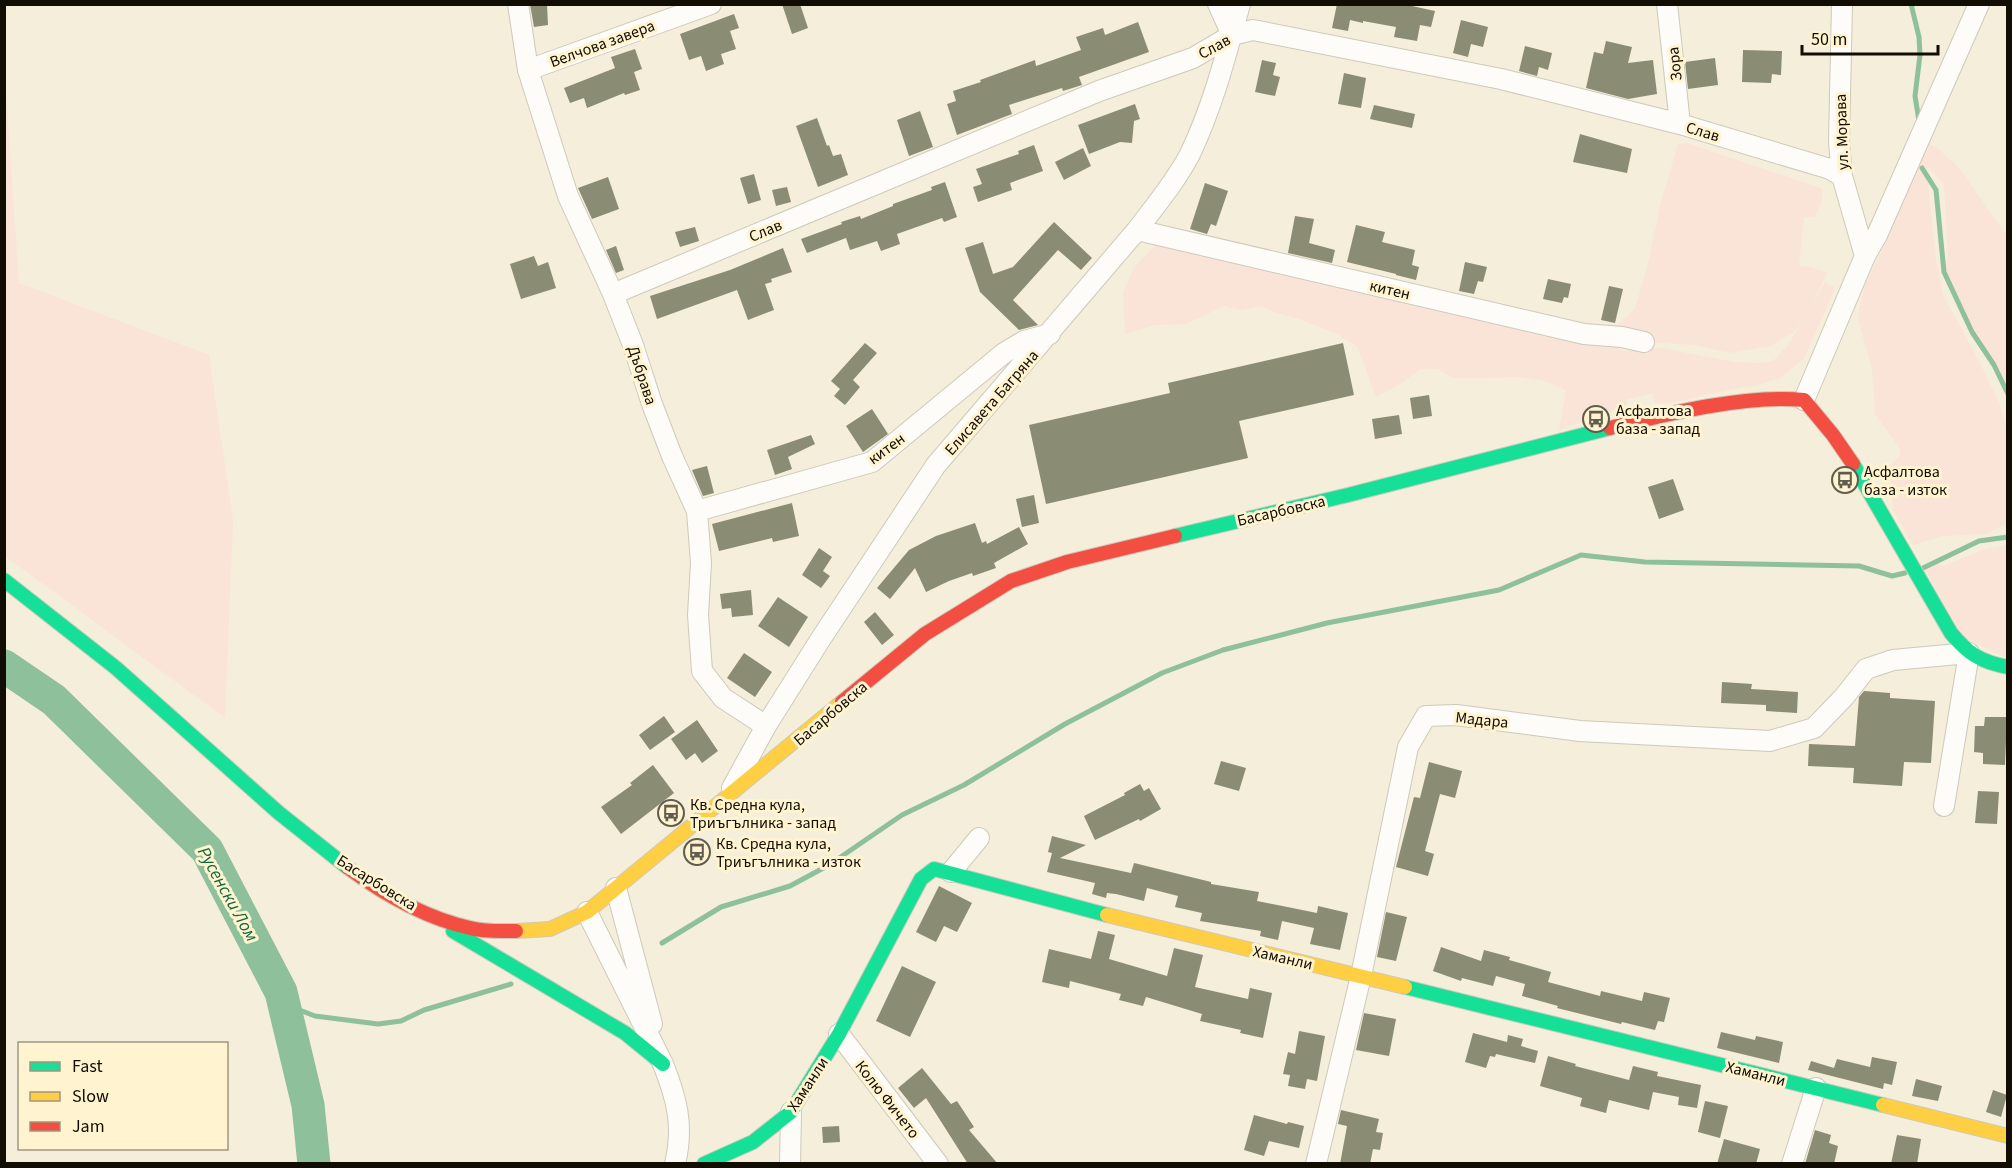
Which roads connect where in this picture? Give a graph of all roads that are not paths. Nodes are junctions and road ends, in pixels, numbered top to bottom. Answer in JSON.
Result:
{"nodes":[{"id":1,"x":518,"y":4,"type":"edge"},
{"id":2,"x":711,"y":4,"type":"edge"},
{"id":3,"x":1218,"y":4,"type":"edge"},
{"id":4,"x":1240,"y":4,"type":"edge"},
{"id":5,"x":1667,"y":4,"type":"edge"},
{"id":6,"x":1842,"y":4,"type":"edge"},
{"id":7,"x":1979,"y":4,"type":"edge"},
{"id":8,"x":1232,"y":35,"type":"junction"},
{"id":9,"x":528,"y":70,"type":"junction"},
{"id":10,"x":1680,"y":124,"type":"junction"},
{"id":11,"x":1842,"y":176,"type":"junction"},
{"id":12,"x":1137,"y":230,"type":"junction"},
{"id":13,"x":1865,"y":256,"type":"junction"},
{"id":14,"x":613,"y":294,"type":"junction"},
{"id":15,"x":1050,"y":334,"type":"junction"},
{"id":16,"x":1644,"y":342,"type":"dead end"},
{"id":17,"x":1794,"y":399,"type":"junction"},
{"id":18,"x":697,"y":511,"type":"junction"},
{"id":19,"x":4,"y":580,"type":"edge"},
{"id":20,"x":1969,"y":654,"type":"junction"},
{"id":21,"x":2007,"y":667,"type":"edge"},
{"id":22,"x":766,"y":726,"type":"junction"},
{"id":23,"x":727,"y":797,"type":"junction"},
{"id":24,"x":1944,"y":806,"type":"dead end"},
{"id":25,"x":979,"y":838,"type":"dead end"},
{"id":26,"x":951,"y":872,"type":"junction"},
{"id":27,"x":616,"y":888,"type":"junction"},
{"id":28,"x":408,"y":904,"type":"junction"},
{"id":29,"x":587,"y":912,"type":"junction"},
{"id":30,"x":1361,"y":976,"type":"junction"},
{"id":31,"x":839,"y":1034,"type":"junction"},
{"id":32,"x":663,"y":1064,"type":"junction"},
{"id":33,"x":1816,"y":1088,"type":"junction"},
{"id":34,"x":791,"y":1112,"type":"junction"},
{"id":35,"x":2007,"y":1136,"type":"edge"},
{"id":36,"x":679,"y":1162,"type":"edge"},
{"id":37,"x":704,"y":1164,"type":"edge"},
{"id":38,"x":790,"y":1164,"type":"edge"},
{"id":39,"x":938,"y":1164,"type":"edge"},
{"id":40,"x":1316,"y":1164,"type":"edge"},
{"id":41,"x":1792,"y":1164,"type":"edge"}],
"edges":[{"from":1,"to":9,"type":"street","name":"Дъбрава"},
{"from":2,"to":9,"type":"street","name":"Велчова завера"},
{"from":3,"to":8,"type":"street"},
{"from":4,"to":8,"type":"street","name":"Елисавета Багряна"},
{"from":5,"to":10,"type":"street","name":"Зора"},
{"from":6,"to":11,"type":"street","name":"ул. Морава"},
{"from":7,"to":13,"type":"street"},
{"from":8,"to":10,"type":"street","name":"Слав"},
{"from":8,"to":12,"type":"street","name":"Елисавета Багряна"},
{"from":8,"to":14,"type":"street","name":"Слав"},
{"from":9,"to":14,"type":"street","name":"Дъбрава"},
{"from":10,"to":11,"type":"street","name":"Слав"},
{"from":11,"to":13,"type":"street","name":"ул. Морава"},
{"from":12,"to":15,"type":"street","name":"Елисавета Багряна"},
{"from":12,"to":16,"type":"street","name":"китен"},
{"from":13,"to":17,"type":"street"},
{"from":14,"to":18,"type":"street","name":"Дъбрава"},
{"from":15,"to":18,"type":"street","name":"китен"},
{"from":15,"to":22,"type":"street","name":"Елисавета Багряна"},
{"from":17,"to":20,"type":"street"},
{"from":17,"to":23,"type":"street","name":"Басарбовска"},
{"from":18,"to":22,"type":"street","name":"Дъбрава"},
{"from":19,"to":28,"type":"street","name":"Басарбовска"},
{"from":20,"to":21,"type":"street"},
{"from":20,"to":24,"type":"street"},
{"from":20,"to":30,"type":"street","name":"Мадара"},
{"from":22,"to":23,"type":"street","name":"Елисавета Багряна"},
{"from":23,"to":27,"type":"street","name":"Басарбовска"},
{"from":25,"to":26,"type":"street"},
{"from":26,"to":30,"type":"street","name":"Хаманли"},
{"from":26,"to":31,"type":"street","name":"Хаманли"},
{"from":27,"to":29,"type":"street","name":"Басарбовска"},
{"from":27,"to":32,"type":"street"},
{"from":28,"to":29,"type":"street","name":"Басарбовска"},
{"from":28,"to":32,"type":"street"},
{"from":29,"to":32,"type":"street"},
{"from":30,"to":33,"type":"street","name":"Хаманли"},
{"from":30,"to":40,"type":"street","name":"Мадара"},
{"from":31,"to":34,"type":"street","name":"Хаманли"},
{"from":31,"to":39,"type":"street","name":"Колю Фичето"},
{"from":32,"to":36,"type":"street"},
{"from":33,"to":35,"type":"street","name":"Хаманли"},
{"from":33,"to":41,"type":"street"},
{"from":34,"to":37,"type":"street","name":"Хаманли"},
{"from":34,"to":38,"type":"street"}]}
